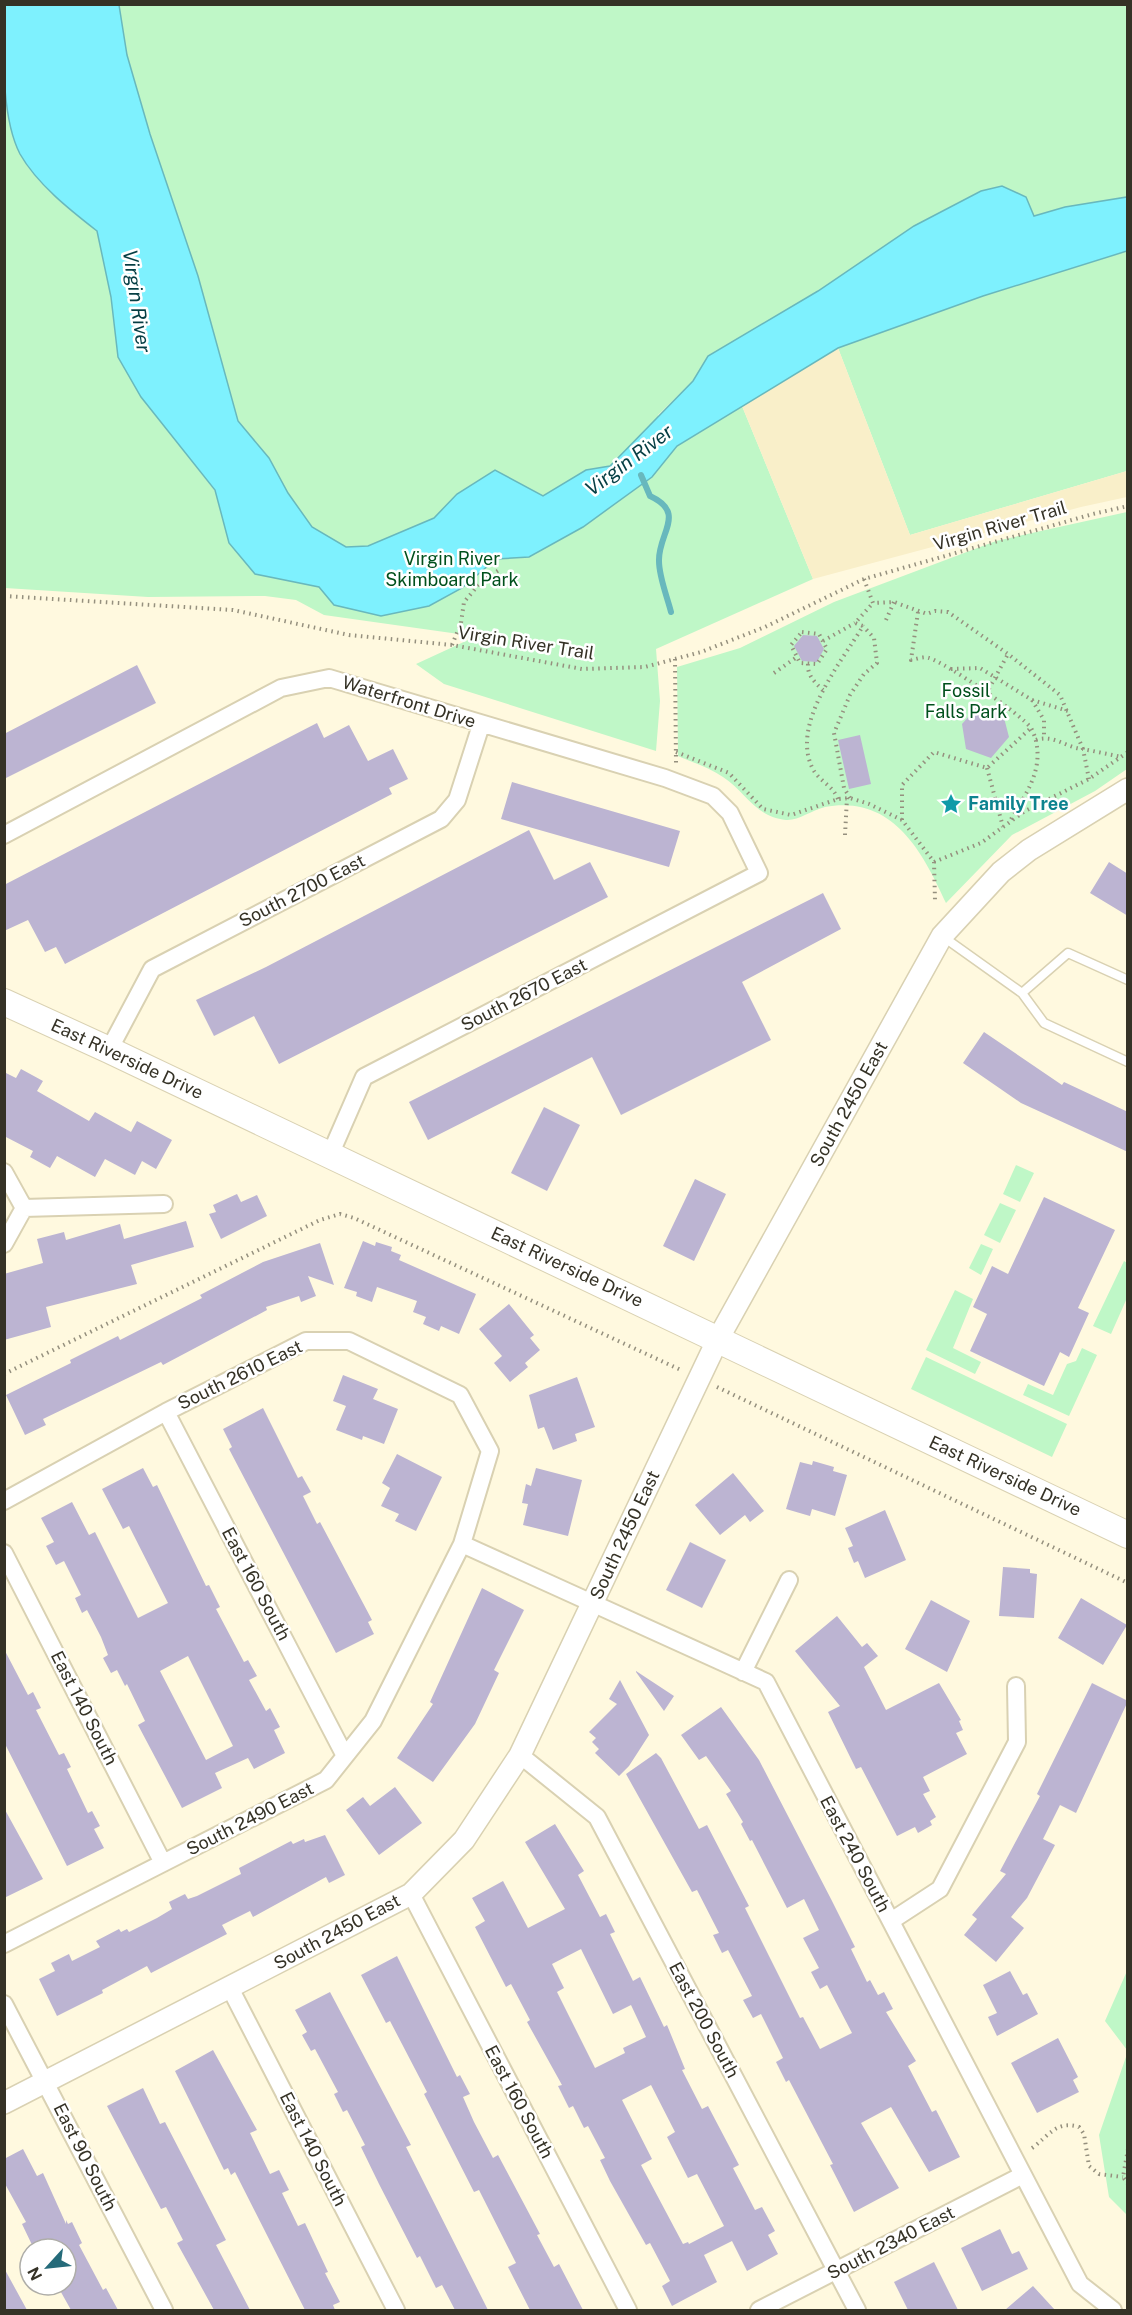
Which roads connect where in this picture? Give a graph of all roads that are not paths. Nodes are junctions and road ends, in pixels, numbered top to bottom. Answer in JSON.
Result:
{"nodes":[{"id":1,"x":481,"y":725,"type":"junction"},
{"id":2,"x":1128,"y":789,"type":"edge"},
{"id":3,"x":4,"y":835,"type":"edge"},
{"id":4,"x":759,"y":873,"type":"joint"},
{"id":5,"x":942,"y":936,"type":"junction"},
{"id":6,"x":1128,"y":980,"type":"edge"},
{"id":7,"x":1022,"y":993,"type":"junction"},
{"id":8,"x":4,"y":1002,"type":"edge"},
{"id":9,"x":109,"y":1050,"type":"junction"},
{"id":10,"x":1128,"y":1062,"type":"edge"},
{"id":11,"x":330,"y":1155,"type":"junction"},
{"id":12,"x":4,"y":1172,"type":"edge"},
{"id":13,"x":164,"y":1204,"type":"dead end"},
{"id":14,"x":24,"y":1208,"type":"junction"},
{"id":15,"x":4,"y":1244,"type":"edge"},
{"id":16,"x":718,"y":1339,"type":"junction"},
{"id":17,"x":166,"y":1412,"type":"junction"},
{"id":18,"x":490,"y":1451,"type":"joint"},
{"id":19,"x":4,"y":1501,"type":"edge"},
{"id":20,"x":1128,"y":1535,"type":"edge"},
{"id":21,"x":462,"y":1544,"type":"junction"},
{"id":22,"x":4,"y":1553,"type":"edge"},
{"id":23,"x":789,"y":1580,"type":"dead end"},
{"id":24,"x":592,"y":1604,"type":"junction"},
{"id":25,"x":743,"y":1672,"type":"junction"},
{"id":26,"x":1016,"y":1686,"type":"dead end"},
{"id":27,"x":520,"y":1755,"type":"junction"},
{"id":28,"x":345,"y":1756,"type":"junction"},
{"id":29,"x":163,"y":1863,"type":"junction"},
{"id":30,"x":411,"y":1894,"type":"junction"},
{"id":31,"x":891,"y":1921,"type":"junction"},
{"id":32,"x":4,"y":1944,"type":"edge"},
{"id":33,"x":230,"y":1988,"type":"junction"},
{"id":34,"x":4,"y":2004,"type":"edge"},
{"id":35,"x":46,"y":2082,"type":"junction"},
{"id":36,"x":4,"y":2103,"type":"edge"},
{"id":37,"x":1023,"y":2175,"type":"junction"},
{"id":38,"x":836,"y":2271,"type":"junction"},
{"id":39,"x":164,"y":2310,"type":"edge"},
{"id":40,"x":396,"y":2310,"type":"edge"},
{"id":41,"x":628,"y":2310,"type":"edge"},
{"id":42,"x":759,"y":2310,"type":"edge"},
{"id":43,"x":857,"y":2310,"type":"edge"},
{"id":44,"x":1113,"y":2310,"type":"edge"}],
"edges":[{"from":1,"to":3,"type":"street","name":"Waterfront Drive"},
{"from":1,"to":4,"type":"street","name":"Waterfront Drive"},
{"from":1,"to":9,"type":"street","name":"South 2700 East"},
{"from":2,"to":5,"type":"street","name":"South 2450 East"},
{"from":4,"to":11,"type":"street","name":"South 2670 East"},
{"from":5,"to":7,"type":"lane"},
{"from":5,"to":16,"type":"street","name":"South 2450 East"},
{"from":6,"to":7,"type":"lane"},
{"from":7,"to":10,"type":"lane"},
{"from":8,"to":9,"type":"main road","name":"East Riverside Drive"},
{"from":9,"to":11,"type":"main road","name":"East Riverside Drive"},
{"from":11,"to":16,"type":"main road","name":"East Riverside Drive"},
{"from":12,"to":14,"type":"street"},
{"from":13,"to":14,"type":"street"},
{"from":14,"to":15,"type":"street"},
{"from":16,"to":20,"type":"main road","name":"East Riverside Drive"},
{"from":16,"to":24,"type":"street","name":"South 2450 East"},
{"from":17,"to":18,"type":"street","name":"South 2610 East"},
{"from":17,"to":19,"type":"street","name":"South 2610 East"},
{"from":17,"to":28,"type":"street","name":"East 160 South"},
{"from":18,"to":21,"type":"street","name":"South 2490 East"},
{"from":21,"to":24,"type":"street","name":"East 240 South"},
{"from":21,"to":28,"type":"street","name":"South 2490 East"},
{"from":22,"to":29,"type":"street","name":"East 140 South"},
{"from":23,"to":25,"type":"street"},
{"from":24,"to":25,"type":"street","name":"East 240 South"},
{"from":24,"to":27,"type":"street","name":"South 2450 East"},
{"from":25,"to":31,"type":"street","name":"East 240 South"},
{"from":26,"to":31,"type":"street"},
{"from":27,"to":30,"type":"street","name":"South 2450 East"},
{"from":27,"to":38,"type":"street","name":"East 200 South"},
{"from":28,"to":29,"type":"street","name":"South 2490 East"},
{"from":29,"to":32,"type":"street","name":"South 2490 East"},
{"from":30,"to":33,"type":"street","name":"South 2450 East"},
{"from":30,"to":41,"type":"street","name":"East 160 South"},
{"from":31,"to":37,"type":"street","name":"East 240 South"},
{"from":33,"to":35,"type":"street","name":"South 2450 East"},
{"from":33,"to":40,"type":"street","name":"East 140 South"},
{"from":34,"to":35,"type":"street","name":"East 90 South"},
{"from":35,"to":36,"type":"street","name":"South 2450 East"},
{"from":35,"to":39,"type":"street","name":"East 90 South"},
{"from":37,"to":38,"type":"street","name":"South 2340 East"},
{"from":37,"to":44,"type":"street","name":"East 240 South"},
{"from":38,"to":42,"type":"street","name":"South 2340 East"},
{"from":38,"to":43,"type":"street","name":"East 200 South"}]}
